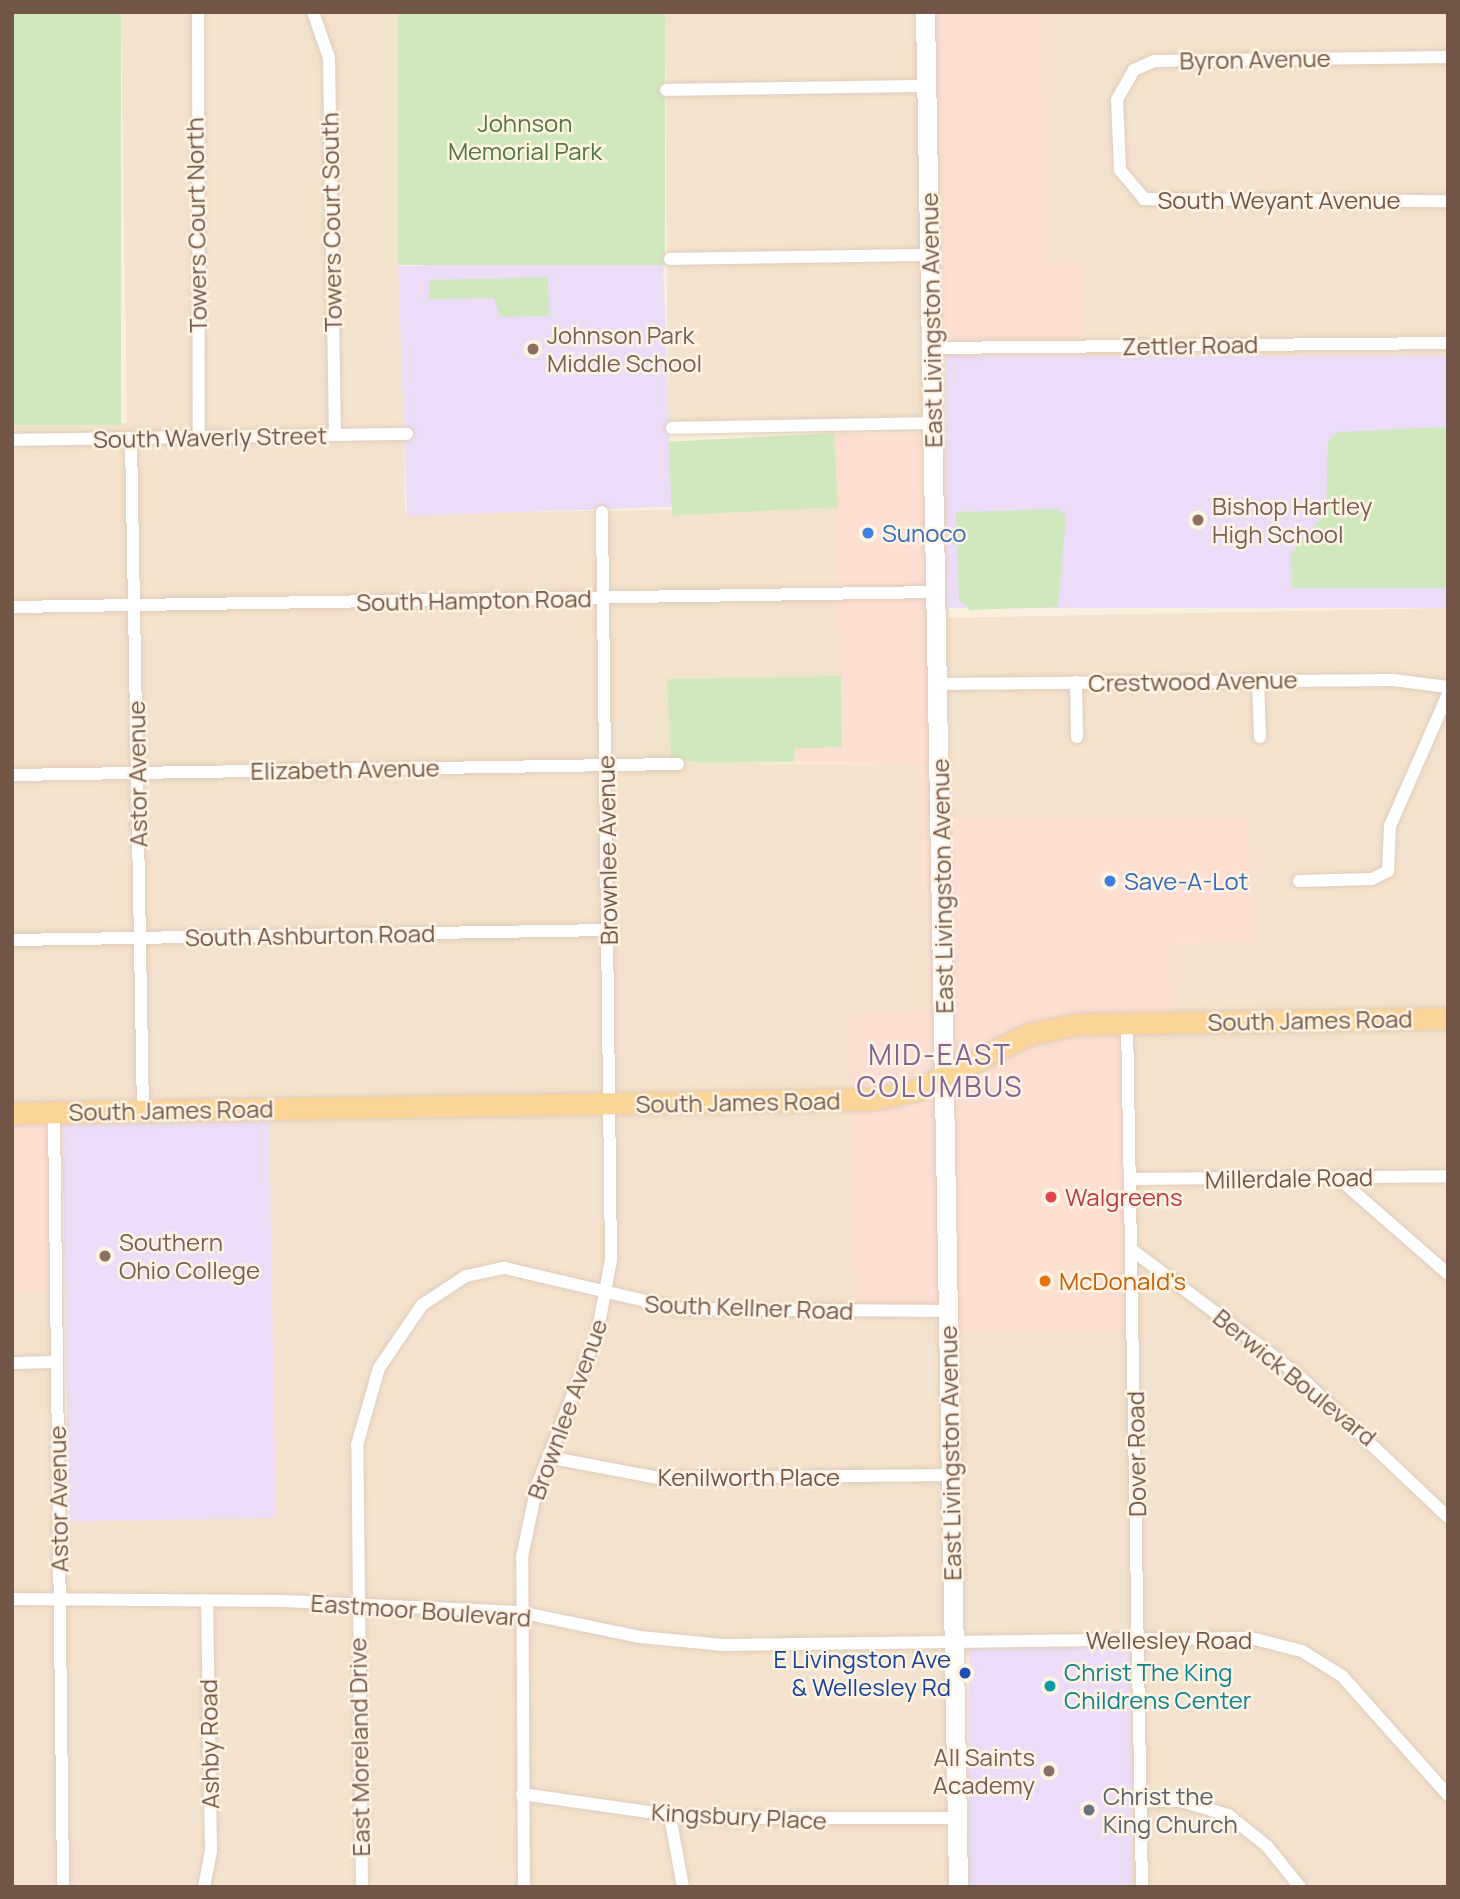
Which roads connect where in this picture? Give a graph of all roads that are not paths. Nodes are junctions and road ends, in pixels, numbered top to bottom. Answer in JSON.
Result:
{"nodes":[{"id":1,"x":198,"y":12,"type":"edge"},
{"id":2,"x":313,"y":12,"type":"edge"},
{"id":3,"x":925,"y":12,"type":"edge"},
{"id":4,"x":1448,"y":57,"type":"edge"},
{"id":5,"x":926,"y":86,"type":"junction"},
{"id":6,"x":666,"y":90,"type":"dead end"},
{"id":7,"x":1117,"y":134,"type":"joint"},
{"id":8,"x":1448,"y":201,"type":"edge"},
{"id":9,"x":930,"y":255,"type":"junction"},
{"id":10,"x":670,"y":259,"type":"dead end"},
{"id":11,"x":1448,"y":343,"type":"edge"},
{"id":12,"x":931,"y":348,"type":"junction"},
{"id":13,"x":933,"y":423,"type":"junction"},
{"id":14,"x":672,"y":428,"type":"dead end"},
{"id":15,"x":407,"y":433,"type":"dead end"},
{"id":16,"x":335,"y":435,"type":"junction"},
{"id":17,"x":199,"y":437,"type":"junction"},
{"id":18,"x":131,"y":438,"type":"junction"},
{"id":19,"x":12,"y":440,"type":"edge"},
{"id":20,"x":601,"y":512,"type":"dead end"},
{"id":21,"x":936,"y":592,"type":"junction"},
{"id":22,"x":602,"y":598,"type":"junction"},
{"id":23,"x":134,"y":605,"type":"junction"},
{"id":24,"x":12,"y":607,"type":"edge"},
{"id":25,"x":1258,"y":680,"type":"junction"},
{"id":26,"x":1076,"y":682,"type":"junction"},
{"id":27,"x":938,"y":684,"type":"junction"},
{"id":28,"x":1448,"y":687,"type":"edge"},
{"id":29,"x":1448,"y":694,"type":"edge"},
{"id":30,"x":1077,"y":737,"type":"dead end"},
{"id":31,"x":1260,"y":737,"type":"dead end"},
{"id":32,"x":678,"y":764,"type":"dead end"},
{"id":33,"x":605,"y":765,"type":"junction"},
{"id":34,"x":136,"y":772,"type":"junction"},
{"id":35,"x":12,"y":775,"type":"edge"},
{"id":36,"x":1299,"y":881,"type":"dead end"},
{"id":37,"x":608,"y":930,"type":"junction"},
{"id":38,"x":139,"y":938,"type":"junction"},
{"id":39,"x":12,"y":940,"type":"edge"},
{"id":40,"x":1448,"y":1018,"type":"edge"},
{"id":41,"x":1127,"y":1021,"type":"junction"},
{"id":42,"x":947,"y":1073,"type":"junction"},
{"id":43,"x":612,"y":1104,"type":"junction"},
{"id":44,"x":143,"y":1110,"type":"junction"},
{"id":45,"x":54,"y":1112,"type":"junction"},
{"id":46,"x":12,"y":1113,"type":"edge"},
{"id":47,"x":1448,"y":1176,"type":"edge"},
{"id":48,"x":1337,"y":1177,"type":"junction"},
{"id":49,"x":1130,"y":1180,"type":"junction"},
{"id":50,"x":1132,"y":1250,"type":"junction"},
{"id":51,"x":1448,"y":1274,"type":"edge"},
{"id":52,"x":606,"y":1295,"type":"junction"},
{"id":53,"x":948,"y":1311,"type":"junction"},
{"id":54,"x":405,"y":1324,"type":"joint"},
{"id":55,"x":57,"y":1362,"type":"junction"},
{"id":56,"x":12,"y":1363,"type":"edge"},
{"id":57,"x":548,"y":1457,"type":"junction"},
{"id":58,"x":952,"y":1475,"type":"junction"},
{"id":59,"x":1448,"y":1517,"type":"edge"},
{"id":60,"x":12,"y":1599,"type":"edge"},
{"id":61,"x":60,"y":1599,"type":"junction"},
{"id":62,"x":207,"y":1600,"type":"junction"},
{"id":63,"x":357,"y":1604,"type":"junction"},
{"id":64,"x":519,"y":1612,"type":"junction"},
{"id":65,"x":1139,"y":1638,"type":"junction"},
{"id":66,"x":953,"y":1641,"type":"junction"},
{"id":67,"x":522,"y":1794,"type":"junction"},
{"id":68,"x":1448,"y":1795,"type":"edge"},
{"id":69,"x":1141,"y":1801,"type":"junction"},
{"id":70,"x":670,"y":1816,"type":"junction"},
{"id":71,"x":957,"y":1818,"type":"junction"},
{"id":72,"x":63,"y":1887,"type":"edge"},
{"id":73,"x":204,"y":1887,"type":"edge"},
{"id":74,"x":362,"y":1887,"type":"edge"},
{"id":75,"x":524,"y":1887,"type":"edge"},
{"id":76,"x":683,"y":1887,"type":"edge"},
{"id":77,"x":958,"y":1887,"type":"edge"},
{"id":78,"x":1142,"y":1887,"type":"edge"},
{"id":79,"x":1300,"y":1887,"type":"edge"}],
"edges":[{"from":1,"to":17,"type":"street","name":"Towers Court North"},
{"from":2,"to":16,"type":"street","name":"Towers Court South"},
{"from":3,"to":5,"type":"main road","name":"East Livingston Avenue"},
{"from":4,"to":7,"type":"street","name":"Byron Avenue"},
{"from":5,"to":6,"type":"street"},
{"from":5,"to":9,"type":"main road","name":"East Livingston Avenue"},
{"from":7,"to":8,"type":"street","name":"South Weyant Avenue"},
{"from":9,"to":10,"type":"street"},
{"from":9,"to":12,"type":"main road","name":"East Livingston Avenue"},
{"from":11,"to":12,"type":"street","name":"Zettler Road"},
{"from":12,"to":13,"type":"main road","name":"East Livingston Avenue"},
{"from":13,"to":14,"type":"street"},
{"from":13,"to":21,"type":"main road","name":"East Livingston Avenue"},
{"from":15,"to":16,"type":"street","name":"South Waverly Street"},
{"from":16,"to":17,"type":"street","name":"South Waverly Street"},
{"from":17,"to":18,"type":"street","name":"South Waverly Street"},
{"from":18,"to":19,"type":"street","name":"South Waverly Street"},
{"from":18,"to":23,"type":"street","name":"Astor Avenue"},
{"from":20,"to":22,"type":"street","name":"Brownlee Avenue"},
{"from":21,"to":22,"type":"street","name":"South Hampton Road"},
{"from":21,"to":27,"type":"main road","name":"East Livingston Avenue"},
{"from":22,"to":23,"type":"street","name":"South Hampton Road"},
{"from":22,"to":33,"type":"street","name":"Brownlee Avenue"},
{"from":23,"to":24,"type":"street","name":"South Hampton Road"},
{"from":23,"to":34,"type":"street","name":"Astor Avenue"},
{"from":25,"to":26,"type":"street","name":"Crestwood Avenue"},
{"from":25,"to":28,"type":"street","name":"Crestwood Avenue"},
{"from":25,"to":31,"type":"street"},
{"from":26,"to":27,"type":"street","name":"Crestwood Avenue"},
{"from":26,"to":30,"type":"street"},
{"from":27,"to":42,"type":"main road","name":"East Livingston Avenue"},
{"from":29,"to":36,"type":"street"},
{"from":32,"to":33,"type":"street","name":"Elizabeth Avenue"},
{"from":33,"to":34,"type":"street","name":"Elizabeth Avenue"},
{"from":33,"to":37,"type":"street","name":"Brownlee Avenue"},
{"from":34,"to":35,"type":"street","name":"Elizabeth Avenue"},
{"from":34,"to":38,"type":"street","name":"Astor Avenue"},
{"from":37,"to":38,"type":"street","name":"South Ashburton Road"},
{"from":37,"to":43,"type":"street","name":"Brownlee Avenue"},
{"from":38,"to":39,"type":"street","name":"South Ashburton Road"},
{"from":38,"to":44,"type":"street","name":"Astor Avenue"},
{"from":40,"to":41,"type":"main road","name":"South James Road"},
{"from":41,"to":42,"type":"main road","name":"South James Road"},
{"from":41,"to":49,"type":"street","name":"Dover Road"},
{"from":42,"to":43,"type":"main road","name":"South James Road"},
{"from":42,"to":53,"type":"main road","name":"East Livingston Avenue"},
{"from":43,"to":44,"type":"main road","name":"South James Road"},
{"from":43,"to":52,"type":"street","name":"Brownlee Avenue"},
{"from":44,"to":45,"type":"main road","name":"South James Road"},
{"from":45,"to":46,"type":"main road","name":"South James Road"},
{"from":45,"to":55,"type":"street","name":"Astor Avenue"},
{"from":47,"to":48,"type":"street","name":"Millerdale Road"},
{"from":48,"to":49,"type":"street","name":"Millerdale Road"},
{"from":48,"to":51,"type":"street"},
{"from":49,"to":50,"type":"street","name":"Dover Road"},
{"from":50,"to":59,"type":"street","name":"Berwick Boulevard"},
{"from":50,"to":65,"type":"street","name":"Dover Road"},
{"from":52,"to":53,"type":"street","name":"South Kellner Road"},
{"from":52,"to":54,"type":"street","name":"South Kellner Road"},
{"from":52,"to":57,"type":"street","name":"Brownlee Avenue"},
{"from":53,"to":58,"type":"main road","name":"East Livingston Avenue"},
{"from":54,"to":63,"type":"street","name":"East Moreland Drive"},
{"from":55,"to":56,"type":"street"},
{"from":55,"to":61,"type":"street","name":"Astor Avenue"},
{"from":57,"to":58,"type":"street","name":"Kenilworth Place"},
{"from":57,"to":64,"type":"street","name":"Brownlee Avenue"},
{"from":58,"to":66,"type":"main road","name":"East Livingston Avenue"},
{"from":60,"to":61,"type":"street","name":"Eastmoor Boulevard"},
{"from":61,"to":62,"type":"street","name":"Eastmoor Boulevard"},
{"from":61,"to":72,"type":"street","name":"Astor Avenue"},
{"from":62,"to":63,"type":"street","name":"Eastmoor Boulevard"},
{"from":62,"to":73,"type":"street","name":"Ashby Road"},
{"from":63,"to":64,"type":"street","name":"Eastmoor Boulevard"},
{"from":63,"to":74,"type":"street","name":"East Moreland Drive"},
{"from":64,"to":66,"type":"street","name":"Eastmoor Boulevard"},
{"from":64,"to":67,"type":"street","name":"Brownlee Avenue"},
{"from":65,"to":66,"type":"street","name":"Wellesley Road"},
{"from":65,"to":68,"type":"street","name":"Wellesley Road"},
{"from":65,"to":69,"type":"street","name":"Dover Road"},
{"from":66,"to":71,"type":"main road","name":"East Livingston Avenue"},
{"from":67,"to":70,"type":"street","name":"Kingsbury Place"},
{"from":67,"to":75,"type":"street","name":"Brownlee Avenue"},
{"from":69,"to":78,"type":"street","name":"Dover Road"},
{"from":69,"to":79,"type":"street"},
{"from":70,"to":71,"type":"street","name":"Kingsbury Place"},
{"from":70,"to":76,"type":"street"},
{"from":71,"to":77,"type":"main road","name":"East Livingston Avenue"}]}
